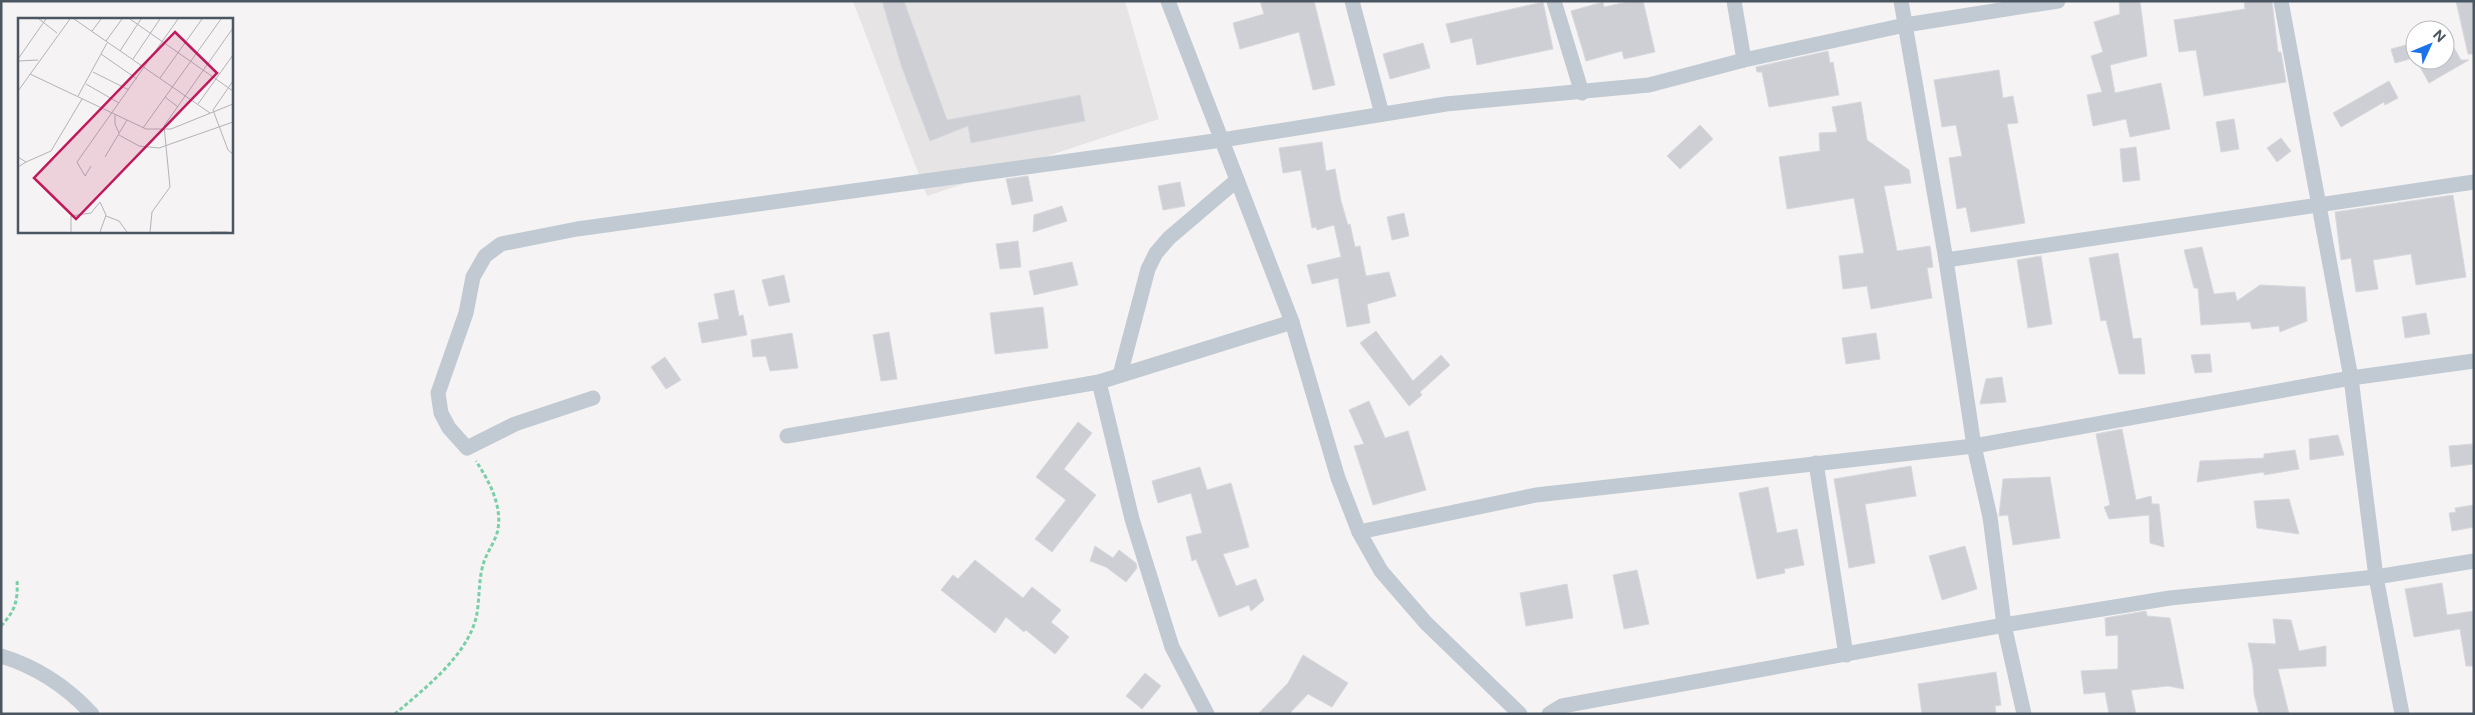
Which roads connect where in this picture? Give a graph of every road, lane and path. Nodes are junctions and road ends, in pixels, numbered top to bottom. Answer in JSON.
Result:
{"nodes":[{"id":1,"x":1168,"y":1,"type":"edge"},
{"id":2,"x":1352,"y":1,"type":"edge"},
{"id":3,"x":1554,"y":1,"type":"edge"},
{"id":4,"x":1734,"y":1,"type":"edge"},
{"id":5,"x":1901,"y":1,"type":"edge"},
{"id":6,"x":2058,"y":1,"type":"edge"},
{"id":7,"x":2281,"y":1,"type":"edge"},
{"id":8,"x":1905,"y":25,"type":"junction"},
{"id":9,"x":1744,"y":60,"type":"junction"},
{"id":10,"x":1582,"y":93,"type":"junction"},
{"id":11,"x":1382,"y":114,"type":"junction"},
{"id":12,"x":1222,"y":140,"type":"junction"},
{"id":13,"x":1237,"y":180,"type":"junction"},
{"id":14,"x":2474,"y":182,"type":"edge"},
{"id":15,"x":2318,"y":205,"type":"junction"},
{"id":16,"x":1946,"y":260,"type":"junction"},
{"id":17,"x":1292,"y":322,"type":"junction"},
{"id":18,"x":2474,"y":361,"type":"edge"},
{"id":19,"x":1120,"y":376,"type":"junction"},
{"id":20,"x":2352,"y":378,"type":"junction"},
{"id":21,"x":1099,"y":382,"type":"junction"},
{"id":22,"x":593,"y":398,"type":"dead end"},
{"id":23,"x":787,"y":436,"type":"dead end"},
{"id":24,"x":1974,"y":446,"type":"junction"},
{"id":25,"x":467,"y":448,"type":"junction"},
{"id":26,"x":1816,"y":463,"type":"junction"},
{"id":27,"x":1359,"y":532,"type":"junction"},
{"id":28,"x":2474,"y":561,"type":"edge"},
{"id":29,"x":2376,"y":577,"type":"junction"},
{"id":30,"x":17,"y":579,"type":"dead end"},
{"id":31,"x":2004,"y":625,"type":"junction"},
{"id":32,"x":1,"y":626,"type":"edge"},
{"id":33,"x":1846,"y":655,"type":"junction"},
{"id":34,"x":1,"y":656,"type":"edge"},
{"id":35,"x":92,"y":714,"type":"edge"},
{"id":36,"x":395,"y":714,"type":"edge"},
{"id":37,"x":1207,"y":714,"type":"edge"},
{"id":38,"x":1520,"y":714,"type":"edge"},
{"id":39,"x":1549,"y":714,"type":"edge"},
{"id":40,"x":2024,"y":714,"type":"edge"},
{"id":41,"x":2402,"y":714,"type":"edge"}],
"edges":[{"from":1,"to":12,"type":"street"},
{"from":2,"to":11,"type":"street"},
{"from":3,"to":10,"type":"street"},
{"from":4,"to":9,"type":"street"},
{"from":5,"to":8,"type":"street"},
{"from":6,"to":8,"type":"street"},
{"from":7,"to":15,"type":"street"},
{"from":8,"to":9,"type":"street"},
{"from":8,"to":16,"type":"street"},
{"from":9,"to":10,"type":"street"},
{"from":10,"to":11,"type":"street"},
{"from":11,"to":12,"type":"street"},
{"from":12,"to":13,"type":"street"},
{"from":12,"to":25,"type":"street"},
{"from":13,"to":17,"type":"street"},
{"from":13,"to":19,"type":"street"},
{"from":14,"to":15,"type":"street"},
{"from":15,"to":16,"type":"street"},
{"from":15,"to":20,"type":"street"},
{"from":16,"to":24,"type":"street"},
{"from":17,"to":19,"type":"street"},
{"from":17,"to":27,"type":"street"},
{"from":18,"to":20,"type":"street"},
{"from":19,"to":21,"type":"street"},
{"from":20,"to":24,"type":"street"},
{"from":20,"to":29,"type":"street"},
{"from":21,"to":23,"type":"street"},
{"from":21,"to":37,"type":"street"},
{"from":22,"to":25,"type":"street"},
{"from":24,"to":26,"type":"street"},
{"from":24,"to":31,"type":"street"},
{"from":25,"to":36,"type":"path"},
{"from":26,"to":27,"type":"street"},
{"from":26,"to":33,"type":"street"},
{"from":27,"to":38,"type":"street"},
{"from":28,"to":29,"type":"street"},
{"from":29,"to":31,"type":"street"},
{"from":29,"to":41,"type":"street"},
{"from":30,"to":32,"type":"path"},
{"from":31,"to":33,"type":"street"},
{"from":31,"to":40,"type":"street"},
{"from":33,"to":39,"type":"street"},
{"from":34,"to":35,"type":"street"}]}
